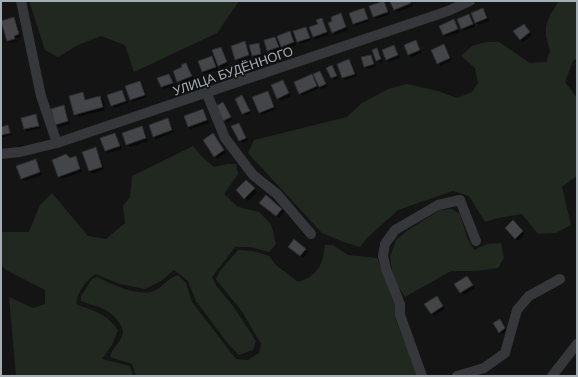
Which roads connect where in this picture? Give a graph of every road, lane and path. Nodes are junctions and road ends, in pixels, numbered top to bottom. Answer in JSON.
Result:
{"nodes":[{"id":1,"x":21,"y":1,"type":"edge"},
{"id":2,"x":470,"y":1,"type":"edge"},
{"id":3,"x":207,"y":94,"type":"junction"},
{"id":4,"x":57,"y":143,"type":"junction"},
{"id":5,"x":1,"y":154,"type":"edge"},
{"id":6,"x":311,"y":234,"type":"dead end"},
{"id":7,"x":476,"y":241,"type":"dead end"},
{"id":8,"x":560,"y":279,"type":"dead end"},
{"id":9,"x":577,"y":344,"type":"edge"},
{"id":10,"x":422,"y":376,"type":"edge"},
{"id":11,"x":457,"y":376,"type":"edge"},
{"id":12,"x":552,"y":376,"type":"edge"}],
"edges":[{"from":1,"to":4,"type":"street"},
{"from":2,"to":3,"type":"street","name":"УЛИЦА БУДЁННОГО"},
{"from":3,"to":4,"type":"street","name":"УЛИЦА БУДЁННОГО"},
{"from":3,"to":6,"type":"street"},
{"from":4,"to":5,"type":"street","name":"УЛИЦА БУДЁННОГО"},
{"from":7,"to":10,"type":"street"},
{"from":8,"to":11,"type":"street"},
{"from":9,"to":12,"type":"street"}]}
